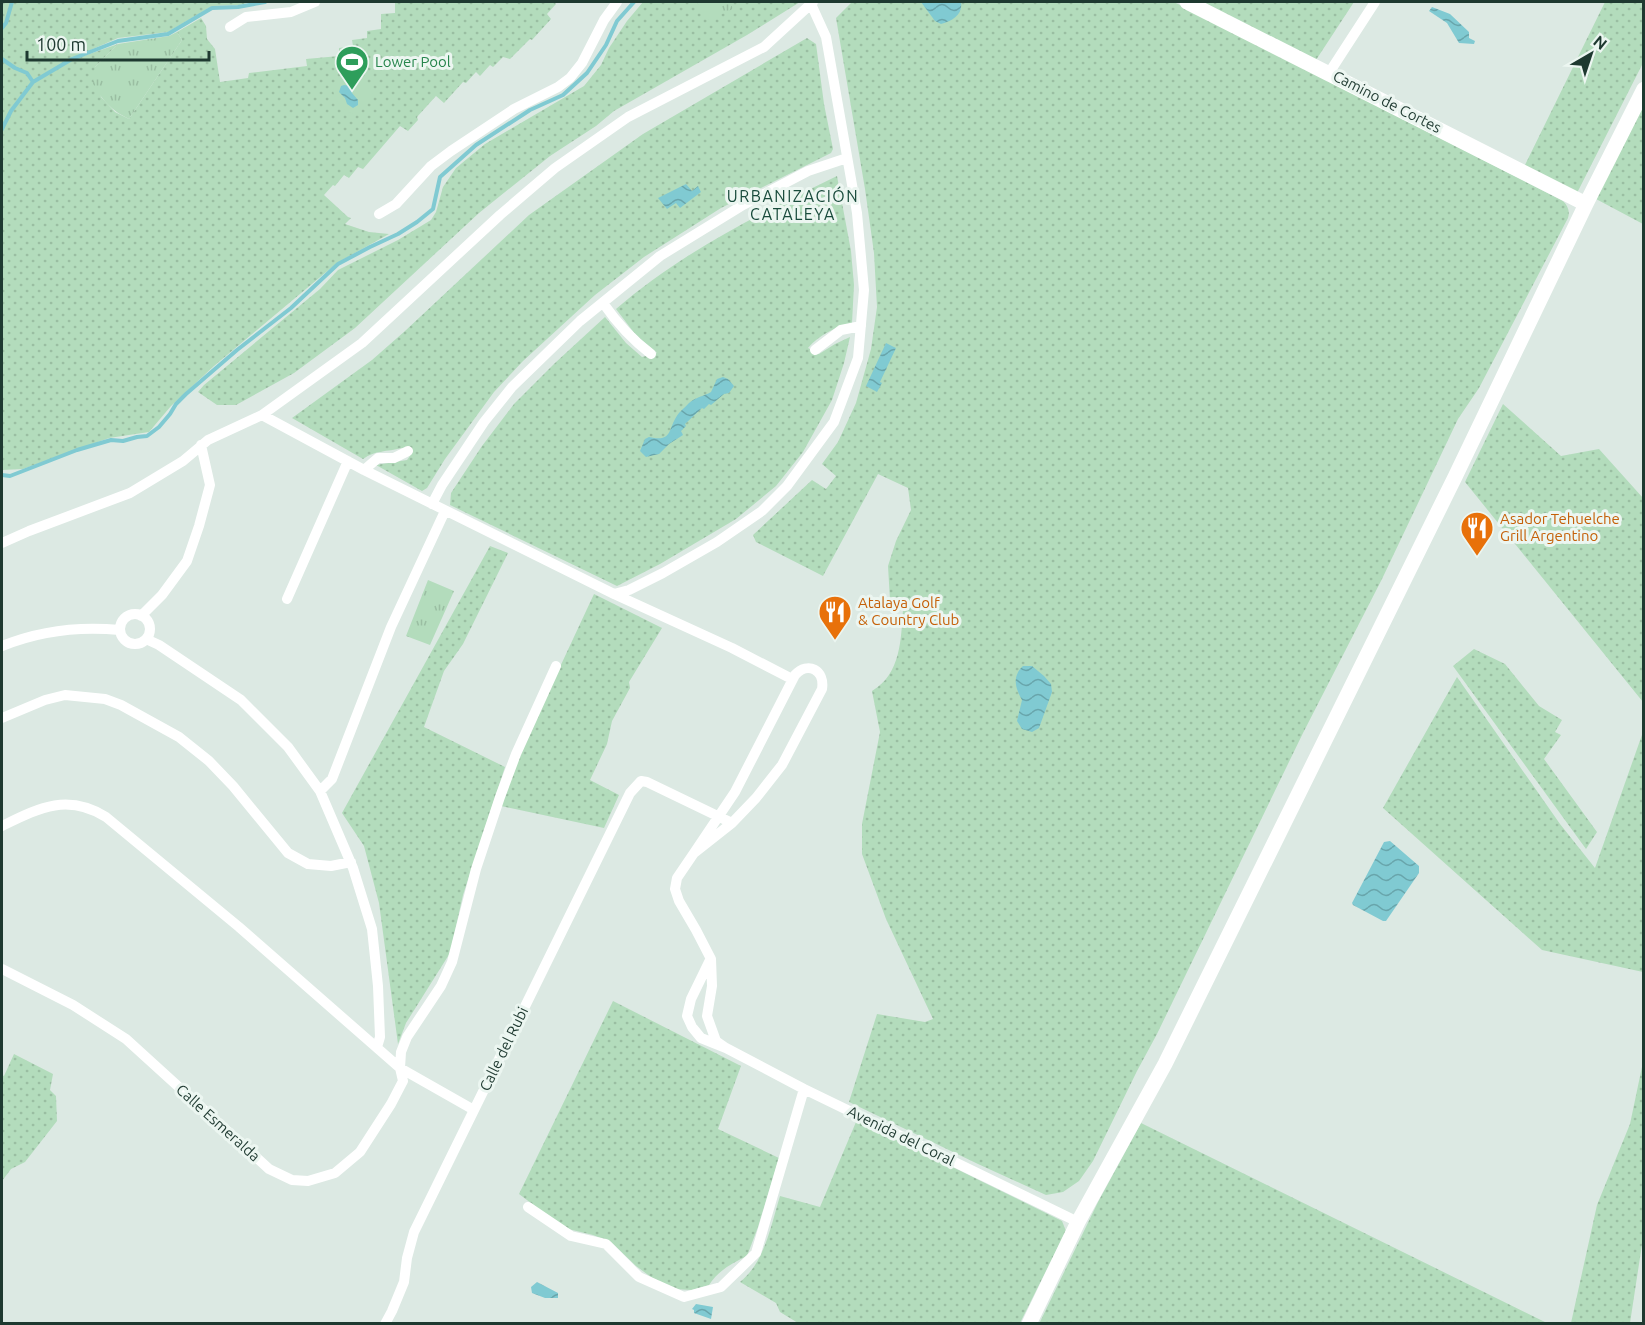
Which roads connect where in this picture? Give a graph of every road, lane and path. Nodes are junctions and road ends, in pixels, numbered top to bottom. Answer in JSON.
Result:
{"nodes":[{"id":1,"x":315,"y":2,"type":"edge"},
{"id":2,"x":617,"y":2,"type":"edge"},
{"id":3,"x":1187,"y":2,"type":"edge"},
{"id":4,"x":1375,"y":2,"type":"edge"},
{"id":5,"x":812,"y":3,"type":"edge"},
{"id":6,"x":230,"y":27,"type":"dead end"},
{"id":7,"x":1329,"y":73,"type":"junction"},
{"id":8,"x":1644,"y":89,"type":"edge"},
{"id":9,"x":847,"y":158,"type":"junction"},
{"id":10,"x":1586,"y":204,"type":"junction"},
{"id":11,"x":379,"y":214,"type":"dead end"},
{"id":12,"x":603,"y":303,"type":"junction"},
{"id":13,"x":861,"y":326,"type":"junction"},
{"id":14,"x":815,"y":350,"type":"dead end"},
{"id":15,"x":651,"y":354,"type":"dead end"},
{"id":16,"x":262,"y":414,"type":"junction"},
{"id":17,"x":201,"y":445,"type":"junction"},
{"id":18,"x":408,"y":451,"type":"dead end"},
{"id":19,"x":348,"y":461,"type":"junction"},
{"id":20,"x":364,"y":470,"type":"junction"},
{"id":21,"x":432,"y":504,"type":"junction"},
{"id":22,"x":445,"y":510,"type":"junction"},
{"id":23,"x":2,"y":543,"type":"edge"},
{"id":24,"x":614,"y":594,"type":"junction"},
{"id":25,"x":287,"y":599,"type":"dead end"},
{"id":26,"x":141,"y":616,"type":"junction"},
{"id":27,"x":120,"y":630,"type":"junction"},
{"id":28,"x":146,"y":639,"type":"junction"},
{"id":29,"x":2,"y":646,"type":"edge"},
{"id":30,"x":556,"y":666,"type":"dead end"},
{"id":31,"x":792,"y":679,"type":"junction"},
{"id":32,"x":2,"y":718,"type":"edge"},
{"id":33,"x":320,"y":791,"type":"junction"},
{"id":34,"x":719,"y":815,"type":"junction"},
{"id":35,"x":732,"y":823,"type":"junction"},
{"id":36,"x":2,"y":826,"type":"edge"},
{"id":37,"x":694,"y":853,"type":"junction"},
{"id":38,"x":351,"y":862,"type":"junction"},
{"id":39,"x":711,"y":959,"type":"junction"},
{"id":40,"x":2,"y":969,"type":"edge"},
{"id":41,"x":377,"y":1047,"type":"junction"},
{"id":42,"x":726,"y":1048,"type":"junction"},
{"id":43,"x":400,"y":1068,"type":"junction"},
{"id":44,"x":804,"y":1089,"type":"junction"},
{"id":45,"x":474,"y":1110,"type":"junction"},
{"id":46,"x":528,"y":1207,"type":"dead end"},
{"id":47,"x":1078,"y":1222,"type":"junction"},
{"id":48,"x":385,"y":1323,"type":"edge"},
{"id":49,"x":1029,"y":1323,"type":"edge"}],
"edges":[{"from":1,"to":6,"type":"street"},
{"from":2,"to":11,"type":"street"},
{"from":3,"to":7,"type":"main road","name":"Camino de Cortes"},
{"from":4,"to":7,"type":"street"},
{"from":5,"to":9,"type":"street"},
{"from":5,"to":16,"type":"street"},
{"from":7,"to":10,"type":"main road","name":"Camino de Cortes"},
{"from":8,"to":10,"type":"main road"},
{"from":9,"to":12,"type":"street"},
{"from":9,"to":13,"type":"street"},
{"from":10,"to":47,"type":"main road"},
{"from":12,"to":15,"type":"street"},
{"from":12,"to":21,"type":"street"},
{"from":13,"to":14,"type":"street"},
{"from":13,"to":24,"type":"street"},
{"from":16,"to":17,"type":"street"},
{"from":16,"to":19,"type":"street"},
{"from":17,"to":23,"type":"street"},
{"from":17,"to":26,"type":"street"},
{"from":18,"to":20,"type":"street"},
{"from":19,"to":20,"type":"street"},
{"from":19,"to":25,"type":"street"},
{"from":20,"to":21,"type":"street"},
{"from":21,"to":22,"type":"street"},
{"from":22,"to":24,"type":"street"},
{"from":22,"to":33,"type":"street"},
{"from":24,"to":31,"type":"street"},
{"from":26,"to":27,"type":"street"},
{"from":26,"to":28,"type":"street"},
{"from":27,"to":28,"type":"street"},
{"from":27,"to":29,"type":"street"},
{"from":28,"to":33,"type":"street"},
{"from":30,"to":43,"type":"street","name":"Calle Esmeralda"},
{"from":31,"to":34,"type":"street"},
{"from":31,"to":35,"type":"street"},
{"from":32,"to":38,"type":"street"},
{"from":33,"to":38,"type":"street"},
{"from":34,"to":35,"type":"street"},
{"from":34,"to":37,"type":"street"},
{"from":34,"to":45,"type":"street","name":"Calle del Rubi"},
{"from":35,"to":37,"type":"street"},
{"from":36,"to":41,"type":"street"},
{"from":37,"to":39,"type":"street"},
{"from":38,"to":41,"type":"street"},
{"from":39,"to":42,"type":"street"},
{"from":39,"to":42,"type":"street","name":"Avenida del Coral"},
{"from":40,"to":43,"type":"street","name":"Calle Esmeralda"},
{"from":41,"to":43,"type":"street"},
{"from":42,"to":44,"type":"street","name":"Avenida del Coral"},
{"from":43,"to":45,"type":"street"},
{"from":44,"to":46,"type":"street"},
{"from":44,"to":47,"type":"street","name":"Avenida del Coral"},
{"from":45,"to":48,"type":"street","name":"Calle del Rubi"},
{"from":47,"to":49,"type":"main road"}]}
